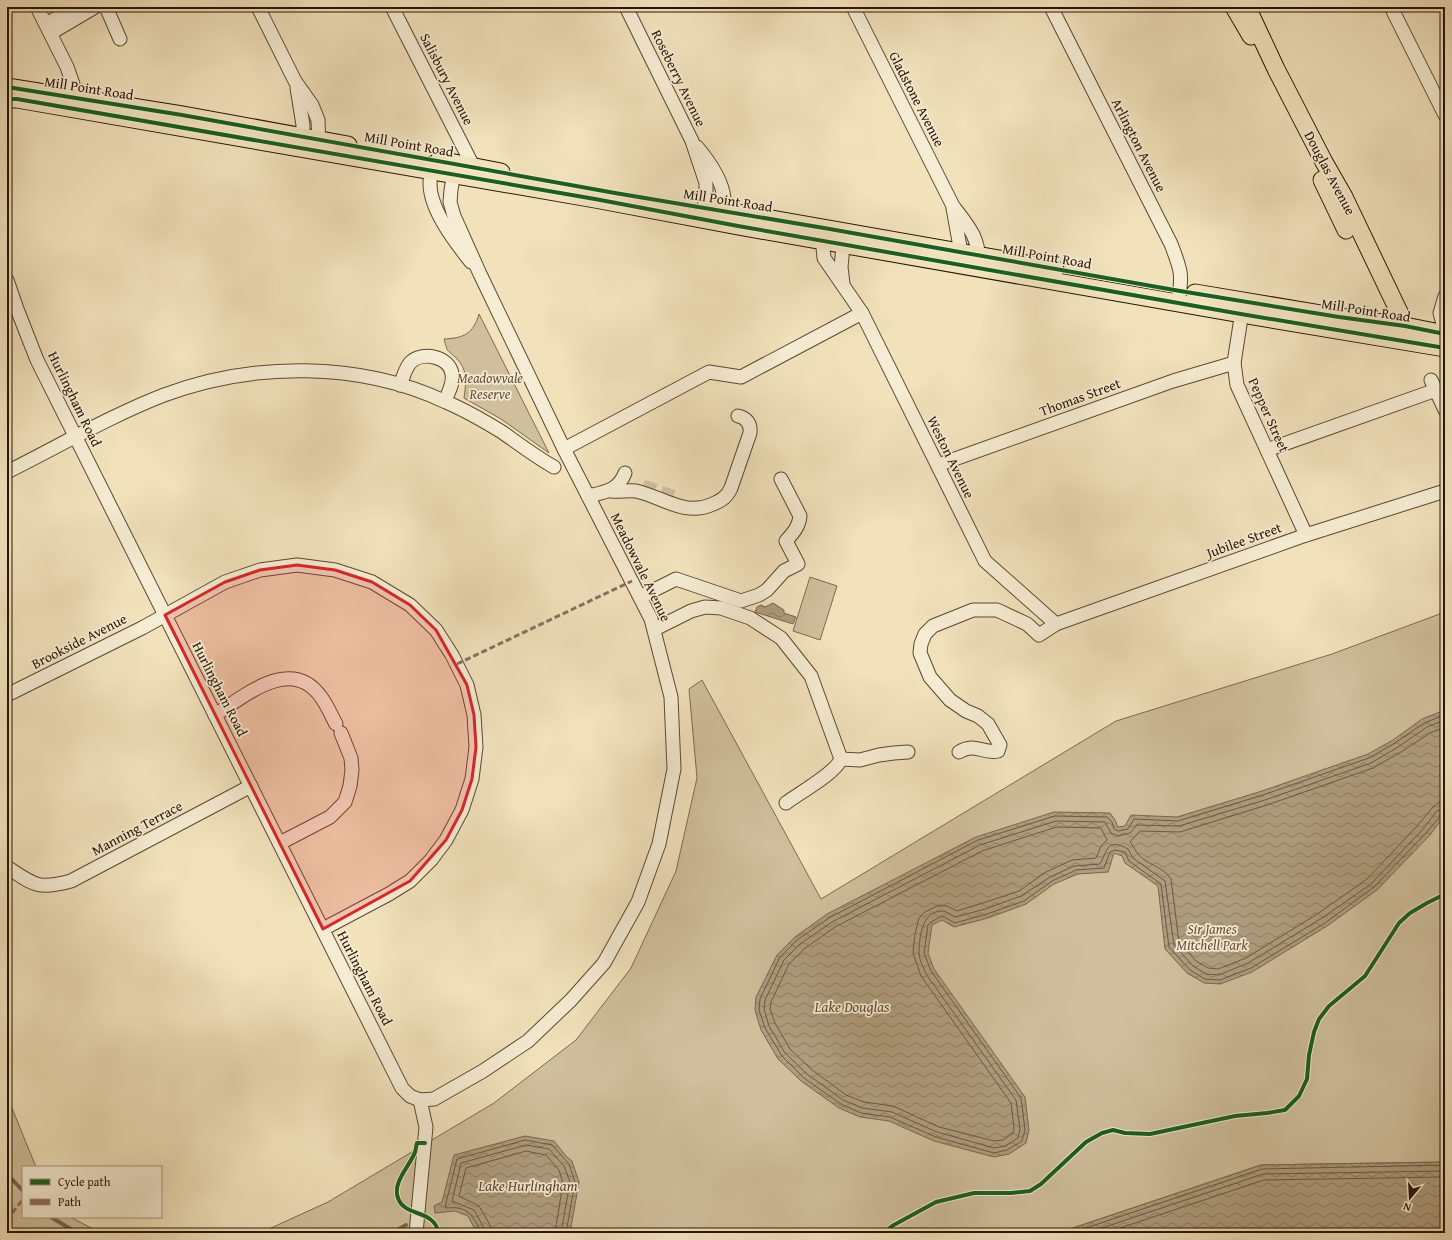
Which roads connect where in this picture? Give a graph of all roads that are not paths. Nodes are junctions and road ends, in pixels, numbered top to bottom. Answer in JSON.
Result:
{"nodes":[{"id":1,"x":37,"y":7,"type":"edge"},
{"id":2,"x":77,"y":7,"type":"edge"},
{"id":3,"x":95,"y":7,"type":"edge"},
{"id":4,"x":106,"y":7,"type":"edge"},
{"id":5,"x":258,"y":7,"type":"edge"},
{"id":6,"x":392,"y":7,"type":"edge"},
{"id":7,"x":626,"y":7,"type":"edge"},
{"id":8,"x":853,"y":7,"type":"edge"},
{"id":9,"x":1051,"y":7,"type":"edge"},
{"id":10,"x":1234,"y":7,"type":"edge"},
{"id":11,"x":1248,"y":7,"type":"edge"},
{"id":12,"x":1391,"y":7,"type":"edge"},
{"id":13,"x":48,"y":29,"type":"junction"},
{"id":14,"x":120,"y":39,"type":"dead end"},
{"id":15,"x":7,"y":87,"type":"edge"},
{"id":16,"x":7,"y":99,"type":"edge"},
{"id":17,"x":73,"y":103,"type":"junction"},
{"id":18,"x":1445,"y":115,"type":"edge"},
{"id":19,"x":692,"y":141,"type":"junction"},
{"id":20,"x":311,"y":144,"type":"junction"},
{"id":21,"x":432,"y":165,"type":"junction"},
{"id":22,"x":473,"y":166,"type":"junction"},
{"id":23,"x":455,"y":169,"type":"junction"},
{"id":24,"x":953,"y":206,"type":"junction"},
{"id":25,"x":704,"y":213,"type":"junction"},
{"id":26,"x":722,"y":216,"type":"junction"},
{"id":27,"x":824,"y":234,"type":"junction"},
{"id":28,"x":844,"y":237,"type":"junction"},
{"id":29,"x":960,"y":258,"type":"junction"},
{"id":30,"x":979,"y":261,"type":"junction"},
{"id":31,"x":480,"y":274,"type":"junction"},
{"id":32,"x":7,"y":280,"type":"edge"},
{"id":33,"x":842,"y":284,"type":"junction"},
{"id":34,"x":1179,"y":296,"type":"junction"},
{"id":35,"x":1445,"y":296,"type":"edge"},
{"id":36,"x":1242,"y":308,"type":"junction"},
{"id":37,"x":862,"y":313,"type":"junction"},
{"id":38,"x":1400,"y":333,"type":"junction"},
{"id":39,"x":1445,"y":333,"type":"edge"},
{"id":40,"x":1445,"y":348,"type":"edge"},
{"id":41,"x":1234,"y":363,"type":"junction"},
{"id":42,"x":400,"y":385,"type":"junction"},
{"id":43,"x":445,"y":401,"type":"junction"},
{"id":44,"x":1445,"y":410,"type":"edge"},
{"id":45,"x":738,"y":416,"type":"dead end"},
{"id":46,"x":76,"y":436,"type":"junction"},
{"id":47,"x":564,"y":449,"type":"junction"},
{"id":48,"x":1267,"y":450,"type":"junction"},
{"id":49,"x":938,"y":465,"type":"junction"},
{"id":50,"x":554,"y":468,"type":"dead end"},
{"id":51,"x":7,"y":472,"type":"edge"},
{"id":52,"x":781,"y":479,"type":"dead end"},
{"id":53,"x":643,"y":486,"type":"tunnel mouth"},
{"id":54,"x":611,"y":491,"type":"junction"},
{"id":55,"x":1445,"y":491,"type":"edge"},
{"id":56,"x":588,"y":496,"type":"junction"},
{"id":57,"x":1306,"y":535,"type":"junction"},
{"id":58,"x":640,"y":597,"type":"junction"},
{"id":59,"x":165,"y":615,"type":"junction"},
{"id":60,"x":1056,"y":624,"type":"junction"},
{"id":61,"x":655,"y":629,"type":"junction"},
{"id":62,"x":7,"y":695,"type":"edge"},
{"id":63,"x":216,"y":715,"type":"junction"},
{"id":64,"x":908,"y":752,"type":"dead end"},
{"id":65,"x":959,"y":752,"type":"dead end"},
{"id":66,"x":841,"y":759,"type":"junction"},
{"id":67,"x":251,"y":786,"type":"junction"},
{"id":68,"x":786,"y":803,"type":"dead end"},
{"id":69,"x":280,"y":843,"type":"junction"},
{"id":70,"x":7,"y":867,"type":"edge"},
{"id":71,"x":323,"y":929,"type":"junction"},
{"id":72,"x":420,"y":1100,"type":"junction"},
{"id":73,"x":416,"y":1233,"type":"edge"}],
"edges":[{"from":1,"to":13,"type":"street"},
{"from":2,"to":13,"type":"street"},
{"from":3,"to":13,"type":"street"},
{"from":4,"to":14,"type":"street"},
{"from":5,"to":20,"type":"street"},
{"from":6,"to":22,"type":"street","name":"Salisbury Avenue"},
{"from":7,"to":19,"type":"street","name":"Roseberry Avenue"},
{"from":8,"to":24,"type":"street","name":"Gladstone Avenue"},
{"from":9,"to":34,"type":"street","name":"Arlington Avenue"},
{"from":10,"to":38,"type":"main road","name":"Douglas Avenue"},
{"from":11,"to":38,"type":"main road","name":"Douglas Avenue"},
{"from":12,"to":18,"type":"street"},
{"from":13,"to":17,"type":"street"},
{"from":15,"to":17,"type":"main road","name":"Mill Point Road"},
{"from":16,"to":17,"type":"main road","name":"Mill Point Road"},
{"from":17,"to":20,"type":"main road","name":"Mill Point Road"},
{"from":19,"to":25,"type":"street","name":"Roseberry Avenue"},
{"from":19,"to":26,"type":"street","name":"Roseberry Avenue"},
{"from":20,"to":21,"type":"main road","name":"Mill Point Road"},
{"from":21,"to":23,"type":"main road","name":"Mill Point Road"},
{"from":21,"to":31,"type":"street","name":"Meadowvale Avenue"},
{"from":22,"to":23,"type":"main road","name":"Mill Point Road"},
{"from":22,"to":25,"type":"main road","name":"Mill Point Road"},
{"from":23,"to":25,"type":"main road","name":"Mill Point Road"},
{"from":23,"to":31,"type":"street","name":"Meadowvale Avenue"},
{"from":24,"to":29,"type":"street","name":"Gladstone Avenue"},
{"from":24,"to":30,"type":"street","name":"Gladstone Avenue"},
{"from":25,"to":26,"type":"main road","name":"Mill Point Road"},
{"from":26,"to":27,"type":"main road","name":"Mill Point Road"},
{"from":27,"to":28,"type":"main road","name":"Mill Point Road"},
{"from":27,"to":33,"type":"street","name":"Weston Avenue"},
{"from":28,"to":29,"type":"main road","name":"Mill Point Road"},
{"from":28,"to":33,"type":"street"},
{"from":29,"to":30,"type":"main road","name":"Mill Point Road"},
{"from":30,"to":34,"type":"main road","name":"Mill Point Road"},
{"from":31,"to":47,"type":"street","name":"Meadowvale Avenue"},
{"from":32,"to":46,"type":"street","name":"Hurlingham Road"},
{"from":33,"to":37,"type":"street","name":"Weston Avenue"},
{"from":34,"to":36,"type":"main road","name":"Mill Point Road"},
{"from":35,"to":39,"type":"street"},
{"from":36,"to":38,"type":"main road","name":"Mill Point Road"},
{"from":36,"to":41,"type":"street","name":"Pepper Street"},
{"from":37,"to":47,"type":"street"},
{"from":37,"to":49,"type":"street","name":"Weston Avenue"},
{"from":38,"to":39,"type":"main road","name":"Mill Point Road"},
{"from":38,"to":40,"type":"main road","name":"Mill Point Road"},
{"from":41,"to":48,"type":"street","name":"Pepper Street"},
{"from":41,"to":49,"type":"street","name":"Thomas Street"},
{"from":42,"to":43,"type":"street"},
{"from":42,"to":43,"type":"street"},
{"from":42,"to":46,"type":"street"},
{"from":43,"to":50,"type":"street"},
{"from":44,"to":48,"type":"street"},
{"from":45,"to":54,"type":"street"},
{"from":46,"to":51,"type":"street"},
{"from":46,"to":59,"type":"street","name":"Hurlingham Road"},
{"from":47,"to":56,"type":"street","name":"Meadowvale Avenue"},
{"from":48,"to":57,"type":"street","name":"Pepper Street"},
{"from":49,"to":60,"type":"street","name":"Weston Avenue"},
{"from":52,"to":58,"type":"street"},
{"from":53,"to":54,"type":"street"},
{"from":54,"to":56,"type":"street"},
{"from":55,"to":57,"type":"street","name":"Jubilee Street"},
{"from":56,"to":58,"type":"street","name":"Meadowvale Avenue"},
{"from":57,"to":60,"type":"street","name":"Jubilee Street"},
{"from":58,"to":61,"type":"street","name":"Meadowvale Avenue"},
{"from":59,"to":62,"type":"street","name":"Brookside Avenue"},
{"from":59,"to":63,"type":"street","name":"Hurlingham Road"},
{"from":59,"to":71,"type":"street","name":"Brookside Avenue"},
{"from":60,"to":65,"type":"street","name":"Jubilee Street"},
{"from":61,"to":66,"type":"street"},
{"from":61,"to":72,"type":"street","name":"Meadowvale Avenue"},
{"from":63,"to":67,"type":"street","name":"Hurlingham Road"},
{"from":63,"to":69,"type":"street"},
{"from":64,"to":66,"type":"street"},
{"from":66,"to":68,"type":"street"},
{"from":67,"to":69,"type":"street","name":"Hurlingham Road"},
{"from":67,"to":70,"type":"street","name":"Manning Terrace"},
{"from":69,"to":71,"type":"street","name":"Hurlingham Road"},
{"from":71,"to":72,"type":"street","name":"Hurlingham Road"},
{"from":72,"to":73,"type":"street"}]}
